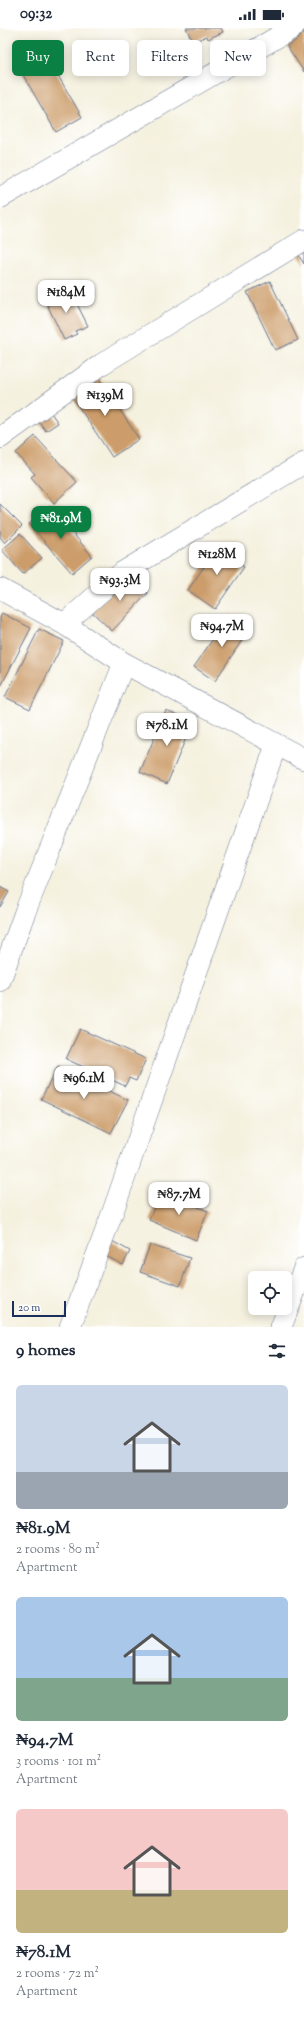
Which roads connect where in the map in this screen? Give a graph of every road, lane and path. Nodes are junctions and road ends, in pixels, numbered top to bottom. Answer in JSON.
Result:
{"nodes":[{"id":1,"x":293,"y":28,"type":"edge"},
{"id":2,"x":0,"y":198,"type":"edge"},
{"id":3,"x":304,"y":240,"type":"edge"},
{"id":4,"x":0,"y":438,"type":"edge"},
{"id":5,"x":304,"y":463,"type":"edge"},
{"id":6,"x":0,"y":589,"type":"edge"},
{"id":7,"x":64,"y":624,"type":"junction"},
{"id":8,"x":124,"y":663,"type":"junction"},
{"id":9,"x":276,"y":745,"type":"junction"},
{"id":10,"x":304,"y":759,"type":"edge"},
{"id":11,"x":0,"y":981,"type":"edge"},
{"id":12,"x":304,"y":1268,"type":"edge"},
{"id":13,"x":70,"y":1327,"type":"edge"},
{"id":14,"x":281,"y":1327,"type":"edge"}],
"edges":[{"from":1,"to":2,"type":"street"},
{"from":3,"to":4,"type":"street"},
{"from":5,"to":7,"type":"street"},
{"from":6,"to":7,"type":"street"},
{"from":7,"to":8,"type":"street"},
{"from":8,"to":9,"type":"street"},
{"from":8,"to":11,"type":"street"},
{"from":9,"to":10,"type":"street"},
{"from":9,"to":13,"type":"street"},
{"from":12,"to":14,"type":"street"}]}
